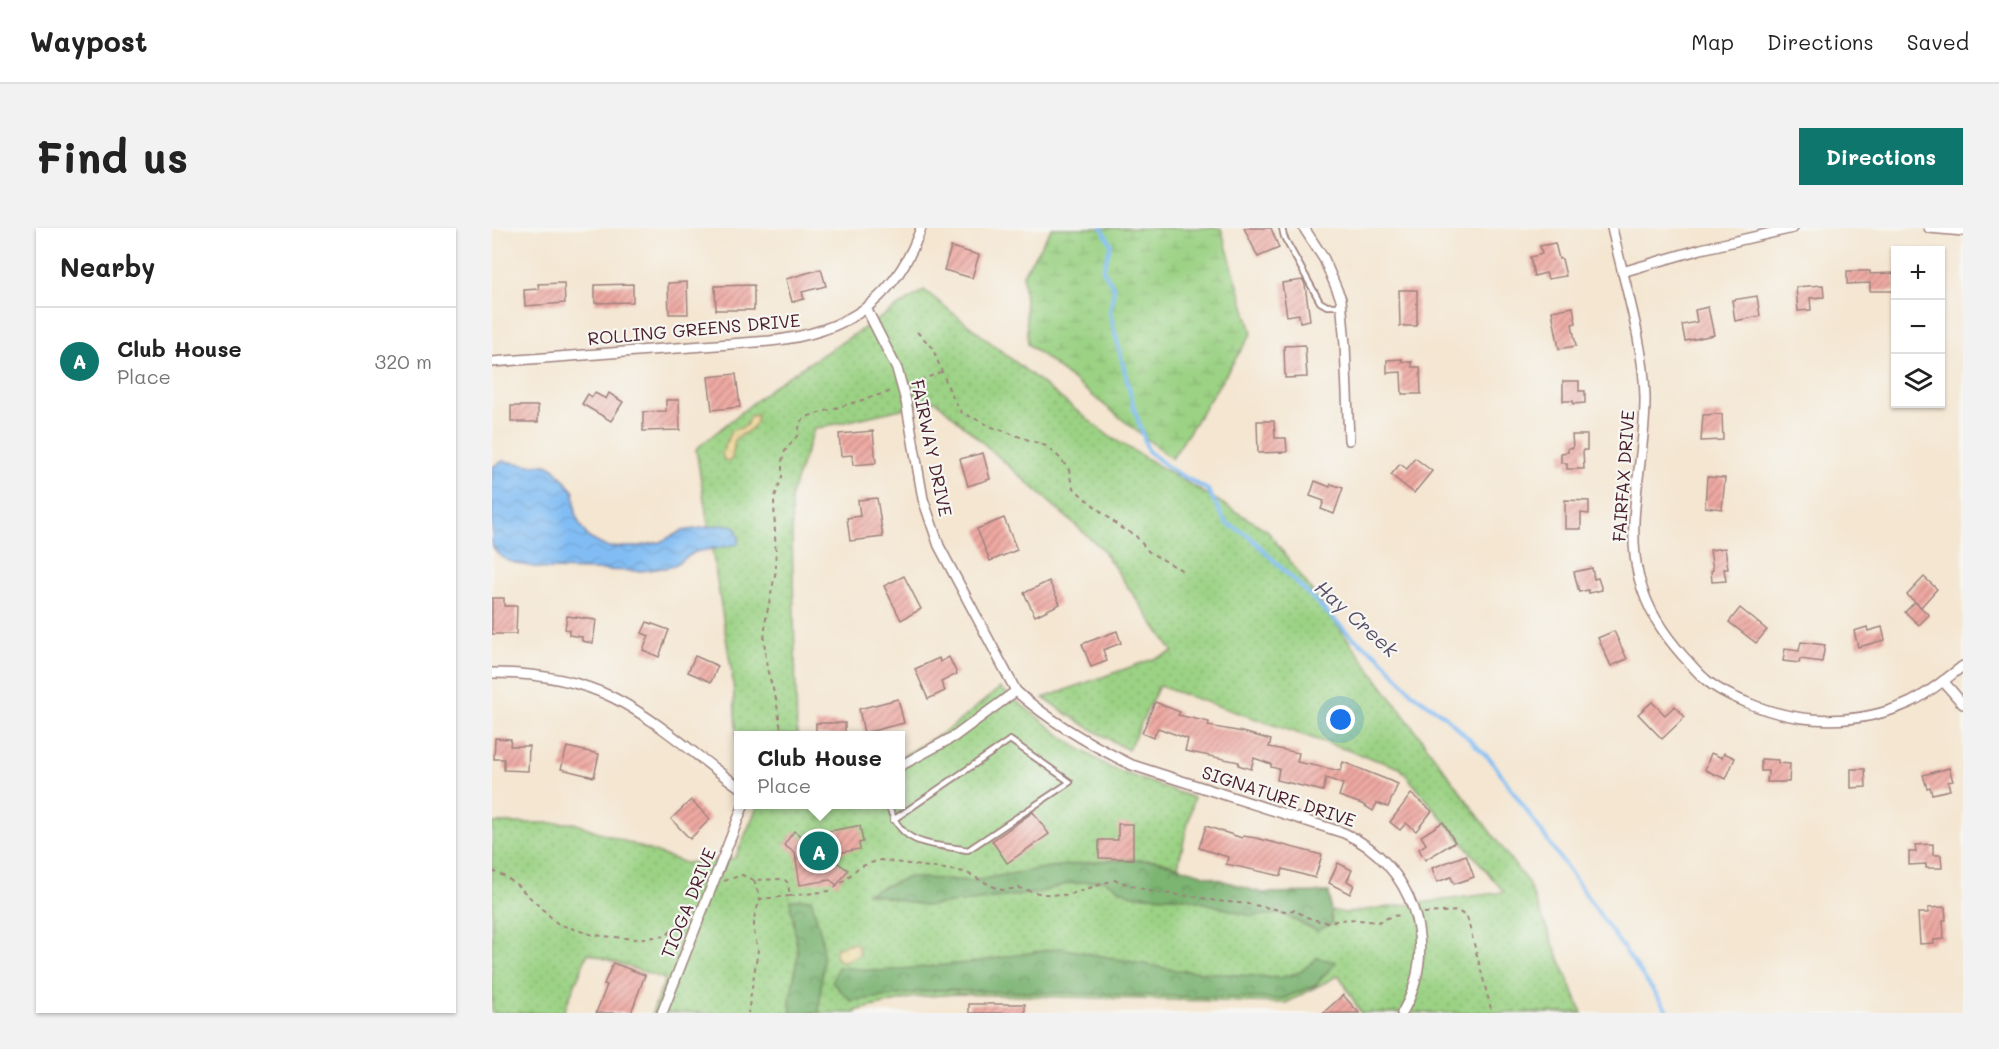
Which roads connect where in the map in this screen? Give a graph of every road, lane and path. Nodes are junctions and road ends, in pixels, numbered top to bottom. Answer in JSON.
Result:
{"nodes":[{"id":1,"x":921,"y":228,"type":"edge"},
{"id":2,"x":1282,"y":228,"type":"edge"},
{"id":3,"x":1304,"y":228,"type":"edge"},
{"id":4,"x":1612,"y":228,"type":"edge"},
{"id":5,"x":1793,"y":228,"type":"edge"},
{"id":6,"x":1929,"y":228,"type":"edge"},
{"id":7,"x":1963,"y":231,"type":"edge"},
{"id":8,"x":1622,"y":272,"type":"junction"},
{"id":9,"x":1342,"y":306,"type":"junction"},
{"id":10,"x":866,"y":308,"type":"junction"},
{"id":11,"x":917,"y":332,"type":"dead end"},
{"id":12,"x":492,"y":362,"type":"edge"},
{"id":13,"x":943,"y":371,"type":"junction"},
{"id":14,"x":903,"y":388,"type":"junction"},
{"id":15,"x":1349,"y":440,"type":"dead end"},
{"id":16,"x":1185,"y":572,"type":"dead end"},
{"id":17,"x":1963,"y":666,"type":"edge"},
{"id":18,"x":492,"y":674,"type":"edge"},
{"id":19,"x":1943,"y":681,"type":"junction"},
{"id":20,"x":1016,"y":691,"type":"junction"},
{"id":21,"x":1963,"y":704,"type":"edge"},
{"id":22,"x":782,"y":731,"type":"edge"},
{"id":23,"x":905,"y":763,"type":"edge"},
{"id":24,"x":734,"y":783,"type":"edge"},
{"id":25,"x":742,"y":809,"type":"edge"},
{"id":26,"x":890,"y":809,"type":"edge"},
{"id":27,"x":893,"y":820,"type":"junction"},
{"id":28,"x":492,"y":871,"type":"edge"},
{"id":29,"x":754,"y":880,"type":"junction"},
{"id":30,"x":709,"y":895,"type":"junction"},
{"id":31,"x":790,"y":896,"type":"junction"},
{"id":32,"x":760,"y":899,"type":"junction"},
{"id":33,"x":694,"y":908,"type":"dead end"},
{"id":34,"x":1415,"y":914,"type":"junction"},
{"id":35,"x":662,"y":1013,"type":"edge"},
{"id":36,"x":748,"y":1013,"type":"edge"},
{"id":37,"x":1402,"y":1013,"type":"edge"},
{"id":38,"x":1492,"y":1013,"type":"edge"}],
"edges":[{"from":1,"to":10,"type":"street","name":"ROLLING GREENS DRIVE"},
{"from":2,"to":9,"type":"lane"},
{"from":3,"to":9,"type":"street"},
{"from":4,"to":8,"type":"street","name":"FAIRFAX DRIVE"},
{"from":5,"to":8,"type":"street"},
{"from":6,"to":7,"type":"street"},
{"from":8,"to":19,"type":"street","name":"FAIRFAX DRIVE"},
{"from":9,"to":15,"type":"street"},
{"from":10,"to":12,"type":"street","name":"ROLLING GREENS DRIVE"},
{"from":10,"to":14,"type":"street","name":"FAIRWAY DRIVE"},
{"from":11,"to":13,"type":"path"},
{"from":13,"to":14,"type":"path"},
{"from":13,"to":16,"type":"path"},
{"from":14,"to":20,"type":"street","name":"FAIRWAY DRIVE"},
{"from":14,"to":22,"type":"path"},
{"from":17,"to":19,"type":"street","name":"FAIRFAX DRIVE"},
{"from":18,"to":24,"type":"street"},
{"from":19,"to":21,"type":"street"},
{"from":20,"to":23,"type":"street"},
{"from":20,"to":34,"type":"street","name":"SIGNATURE DRIVE"},
{"from":25,"to":30,"type":"street","name":"TIOGA DRIVE"},
{"from":26,"to":27,"type":"lane"},
{"from":27,"to":27,"type":"lane"},
{"from":28,"to":33,"type":"path"},
{"from":29,"to":30,"type":"path"},
{"from":29,"to":31,"type":"path"},
{"from":29,"to":32,"type":"path"},
{"from":30,"to":35,"type":"street","name":"TIOGA DRIVE"},
{"from":31,"to":32,"type":"path"},
{"from":31,"to":34,"type":"path"},
{"from":32,"to":36,"type":"path"},
{"from":34,"to":37,"type":"street","name":"SIGNATURE DRIVE"},
{"from":34,"to":38,"type":"path"}]}
